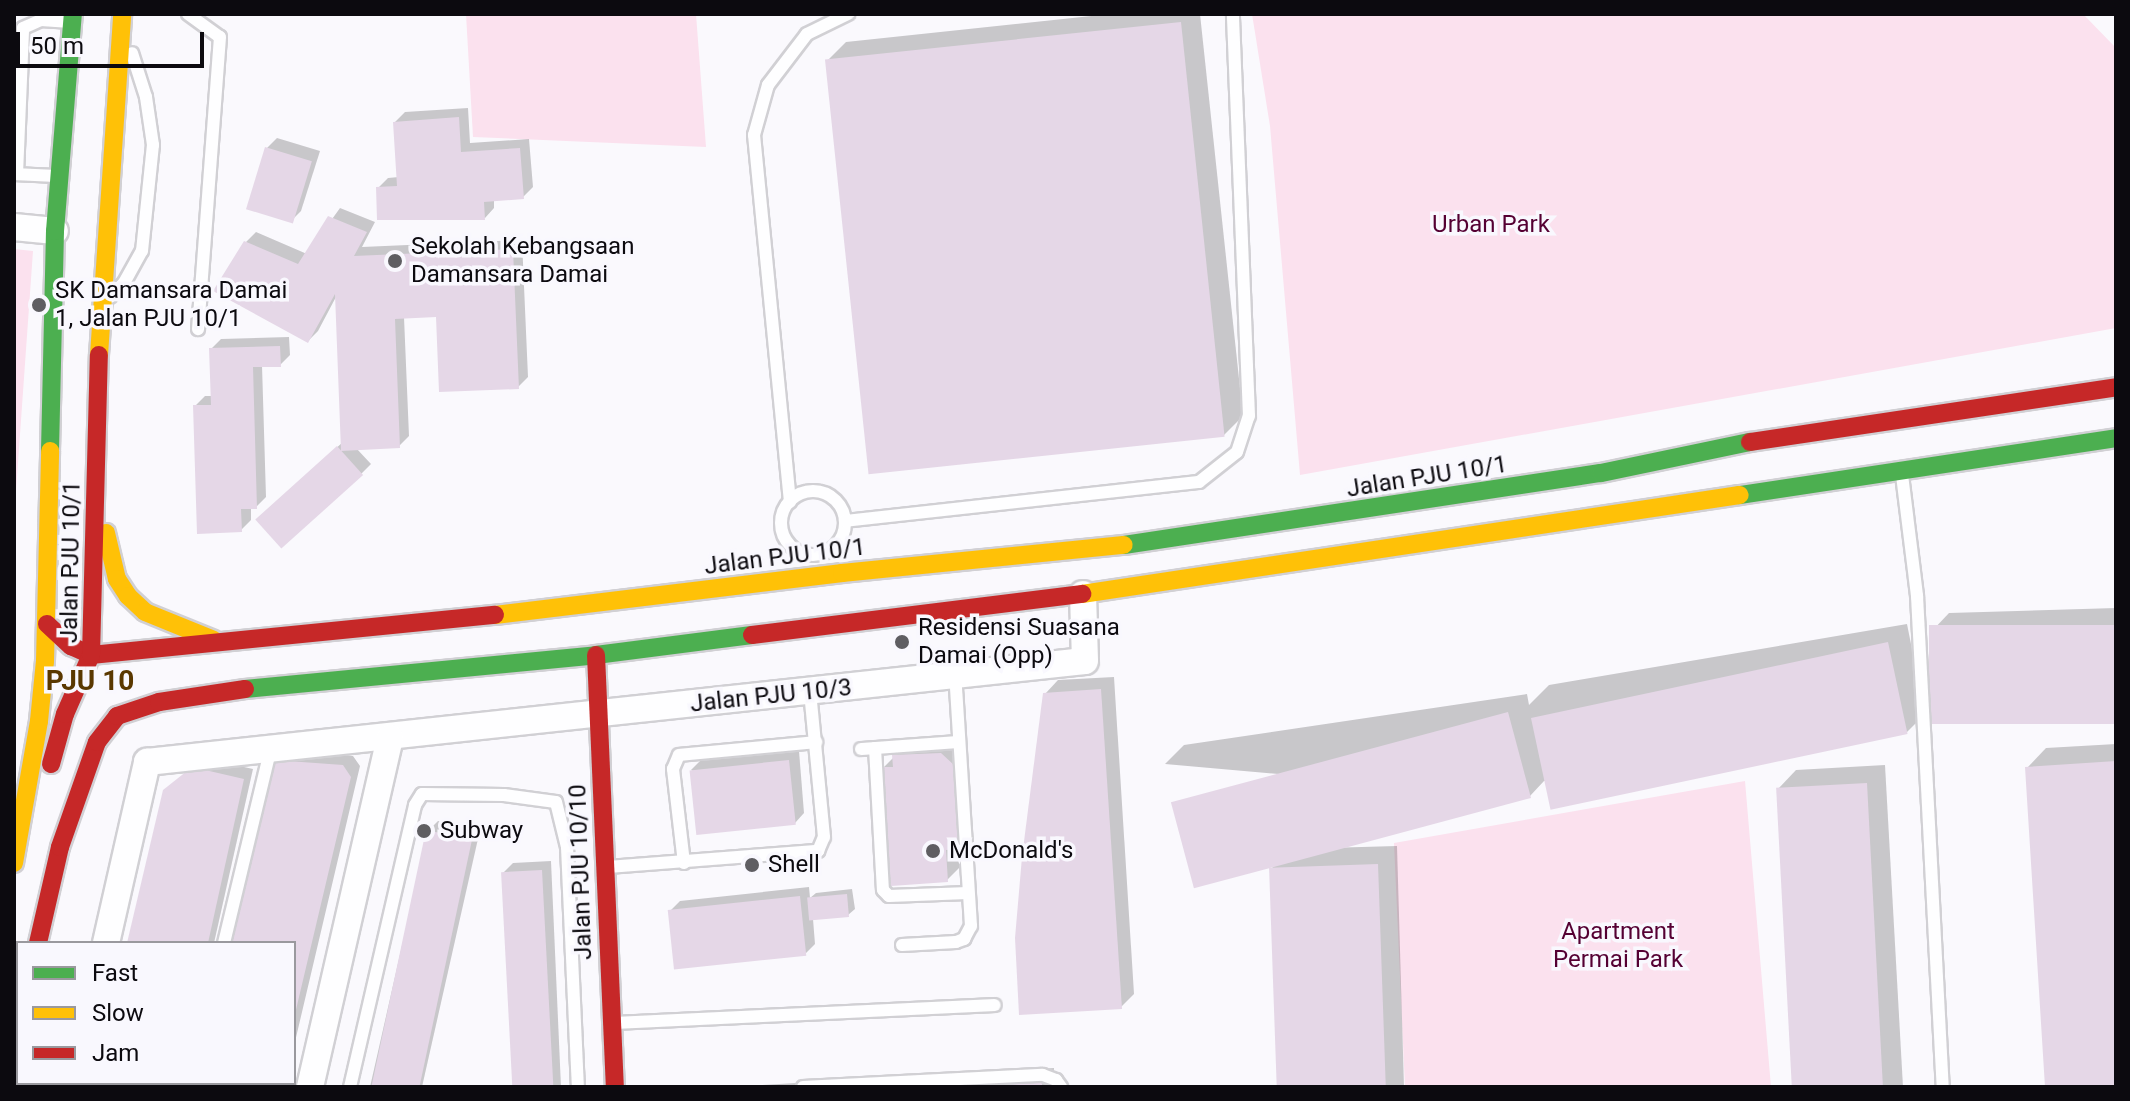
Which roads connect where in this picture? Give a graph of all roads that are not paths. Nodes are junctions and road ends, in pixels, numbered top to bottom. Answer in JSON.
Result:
{"nodes":[{"id":1,"x":188,"y":14,"type":"edge"},
{"id":2,"x":848,"y":14,"type":"edge"},
{"id":3,"x":1233,"y":14,"type":"edge"},
{"id":4,"x":122,"y":17,"type":"edge"},
{"id":5,"x":73,"y":18,"type":"edge"},
{"id":6,"x":85,"y":65,"type":"dead end"},
{"id":7,"x":98,"y":109,"type":"dead end"},
{"id":8,"x":111,"y":152,"type":"junction"},
{"id":9,"x":15,"y":174,"type":"edge"},
{"id":10,"x":59,"y":176,"type":"junction"},
{"id":11,"x":14,"y":227,"type":"edge"},
{"id":12,"x":55,"y":231,"type":"junction"},
{"id":13,"x":100,"y":306,"type":"junction"},
{"id":14,"x":198,"y":329,"type":"dead end"},
{"id":15,"x":2116,"y":387,"type":"edge"},
{"id":16,"x":2116,"y":438,"type":"edge"},
{"id":17,"x":1818,"y":451,"type":"dead end"},
{"id":18,"x":1848,"y":457,"type":"dead end"},
{"id":19,"x":1901,"y":472,"type":"junction"},
{"id":20,"x":1601,"y":473,"type":"junction"},
{"id":21,"x":96,"y":490,"type":"junction"},
{"id":22,"x":790,"y":502,"type":"junction"},
{"id":23,"x":845,"y":521,"type":"junction"},
{"id":24,"x":786,"y":541,"type":"junction"},
{"id":25,"x":840,"y":541,"type":"junction"},
{"id":26,"x":842,"y":573,"type":"junction"},
{"id":27,"x":788,"y":580,"type":"junction"},
{"id":28,"x":1083,"y":594,"type":"junction"},
{"id":29,"x":444,"y":621,"type":"junction"},
{"id":30,"x":47,"y":624,"type":"junction"},
{"id":31,"x":219,"y":642,"type":"junction"},
{"id":32,"x":382,"y":645,"type":"dead end"},
{"id":33,"x":91,"y":655,"type":"junction"},
{"id":34,"x":596,"y":655,"type":"junction"},
{"id":35,"x":336,"y":664,"type":"dead end"},
{"id":36,"x":955,"y":675,"type":"junction"},
{"id":37,"x":318,"y":682,"type":"junction"},
{"id":38,"x":810,"y":692,"type":"junction"},
{"id":39,"x":599,"y":715,"type":"junction"},
{"id":40,"x":390,"y":738,"type":"junction"},
{"id":41,"x":816,"y":742,"type":"junction"},
{"id":42,"x":959,"y":742,"type":"junction"},
{"id":43,"x":270,"y":751,"type":"junction"},
{"id":44,"x":19,"y":843,"type":"junction"},
{"id":45,"x":14,"y":863,"type":"edge"},
{"id":46,"x":684,"y":863,"type":"junction"},
{"id":47,"x":605,"y":867,"type":"junction"},
{"id":48,"x":968,"y":893,"type":"junction"},
{"id":49,"x":38,"y":941,"type":"edge"},
{"id":50,"x":106,"y":941,"type":"edge"},
{"id":51,"x":224,"y":941,"type":"edge"},
{"id":52,"x":902,"y":945,"type":"dead end"},
{"id":53,"x":995,"y":1005,"type":"dead end"},
{"id":54,"x":612,"y":1024,"type":"junction"},
{"id":55,"x":310,"y":1087,"type":"edge"},
{"id":56,"x":350,"y":1087,"type":"edge"},
{"id":57,"x":578,"y":1087,"type":"edge"},
{"id":58,"x":615,"y":1087,"type":"edge"},
{"id":59,"x":803,"y":1087,"type":"edge"},
{"id":60,"x":1061,"y":1087,"type":"edge"},
{"id":61,"x":1943,"y":1087,"type":"edge"}],
"edges":[{"from":1,"to":14,"type":"lane"},
{"from":2,"to":22,"type":"lane"},
{"from":3,"to":23,"type":"lane"},
{"from":4,"to":8,"type":"street","name":"Jalan PJU 10/1"},
{"from":4,"to":13,"type":"lane"},
{"from":5,"to":6,"type":"street"},
{"from":5,"to":9,"type":"lane"},
{"from":5,"to":10,"type":"street","name":"Jalan PJU 10/1"},
{"from":7,"to":8,"type":"street"},
{"from":8,"to":13,"type":"street","name":"Jalan PJU 10/1"},
{"from":9,"to":10,"type":"lane"},
{"from":10,"to":12,"type":"street","name":"Jalan PJU 10/1"},
{"from":11,"to":12,"type":"street"},
{"from":12,"to":30,"type":"street","name":"Jalan PJU 10/1"},
{"from":13,"to":21,"type":"street","name":"Jalan PJU 10/1"},
{"from":15,"to":20,"type":"street","name":"Jalan PJU 10/1"},
{"from":16,"to":19,"type":"street"},
{"from":17,"to":20,"type":"street"},
{"from":18,"to":19,"type":"street"},
{"from":19,"to":28,"type":"street"},
{"from":19,"to":61,"type":"lane"},
{"from":20,"to":26,"type":"street","name":"Jalan PJU 10/1"},
{"from":21,"to":31,"type":"street"},
{"from":21,"to":33,"type":"street","name":"Jalan PJU 10/1"},
{"from":22,"to":23,"type":"lane"},
{"from":22,"to":24,"type":"lane"},
{"from":23,"to":25,"type":"lane"},
{"from":24,"to":25,"type":"lane"},
{"from":24,"to":27,"type":"lane"},
{"from":25,"to":26,"type":"lane"},
{"from":26,"to":27,"type":"street","name":"Jalan PJU 10/1"},
{"from":27,"to":29,"type":"street","name":"Jalan PJU 10/1"},
{"from":28,"to":34,"type":"street"},
{"from":28,"to":36,"type":"street","name":"Jalan PJU 10/3"},
{"from":29,"to":31,"type":"street","name":"Jalan PJU 10/1"},
{"from":29,"to":32,"type":"street"},
{"from":30,"to":33,"type":"street"},
{"from":30,"to":44,"type":"street","name":"Jalan PJU 10/1"},
{"from":31,"to":33,"type":"street","name":"Jalan PJU 10/1"},
{"from":33,"to":44,"type":"street"},
{"from":34,"to":37,"type":"street"},
{"from":34,"to":39,"type":"street","name":"Jalan PJU 10/10"},
{"from":35,"to":37,"type":"street"},
{"from":36,"to":38,"type":"street","name":"Jalan PJU 10/3"},
{"from":36,"to":42,"type":"lane"},
{"from":37,"to":49,"type":"street"},
{"from":38,"to":39,"type":"street","name":"Jalan PJU 10/3"},
{"from":38,"to":41,"type":"lane"},
{"from":39,"to":40,"type":"street","name":"Jalan PJU 10/3"},
{"from":39,"to":47,"type":"street","name":"Jalan PJU 10/10"},
{"from":40,"to":43,"type":"street","name":"Jalan PJU 10/3"},
{"from":40,"to":55,"type":"street"},
{"from":41,"to":46,"type":"lane"},
{"from":41,"to":46,"type":"lane"},
{"from":42,"to":48,"type":"lane"},
{"from":42,"to":48,"type":"lane"},
{"from":43,"to":50,"type":"street","name":"Jalan PJU 10/3"},
{"from":43,"to":51,"type":"lane"},
{"from":44,"to":45,"type":"street","name":"Jalan PJU 10/1"},
{"from":46,"to":47,"type":"lane"},
{"from":47,"to":54,"type":"street","name":"Jalan PJU 10/10"},
{"from":48,"to":52,"type":"lane"},
{"from":53,"to":54,"type":"lane"},
{"from":54,"to":58,"type":"street","name":"Jalan PJU 10/10"},
{"from":56,"to":57,"type":"lane"},
{"from":59,"to":60,"type":"lane"}]}
